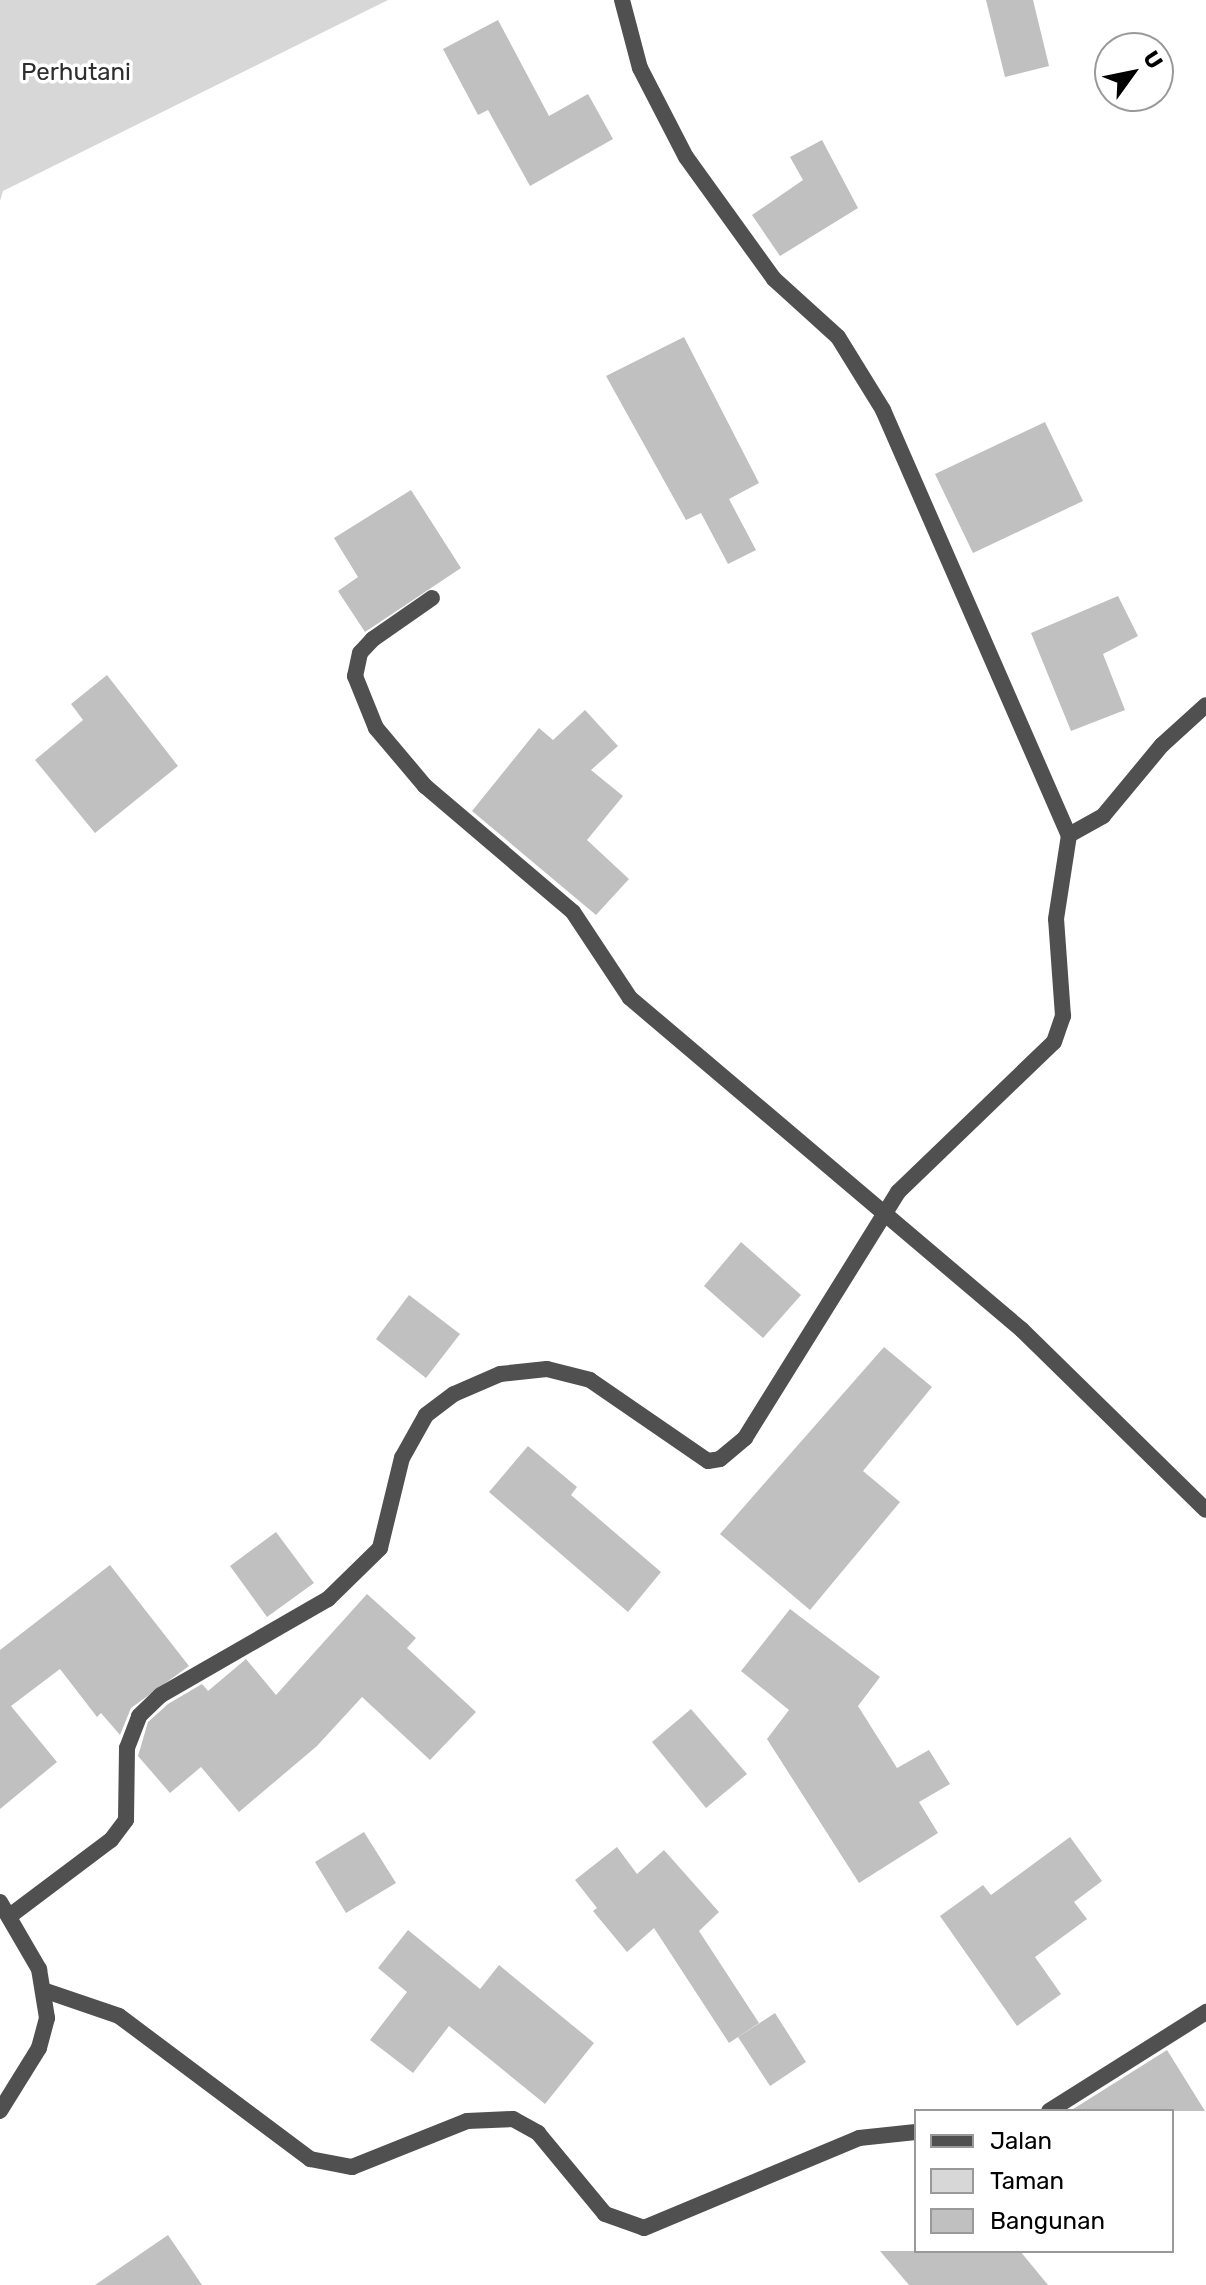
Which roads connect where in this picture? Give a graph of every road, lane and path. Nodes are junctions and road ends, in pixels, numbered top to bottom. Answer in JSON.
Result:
{"nodes":[{"id":1,"x":622,"y":0,"type":"edge"},
{"id":2,"x":432,"y":598,"type":"dead end"},
{"id":3,"x":1206,"y":705,"type":"edge"},
{"id":4,"x":1069,"y":835,"type":"junction"},
{"id":5,"x":886,"y":1210,"type":"junction"},
{"id":6,"x":1206,"y":1510,"type":"edge"},
{"id":7,"x":5,"y":1909,"type":"edge"},
{"id":8,"x":46,"y":1991,"type":"junction"},
{"id":9,"x":1206,"y":2012,"type":"edge"},
{"id":10,"x":1052,"y":2109,"type":"edge"},
{"id":11,"x":0,"y":2111,"type":"edge"},
{"id":12,"x":914,"y":2132,"type":"edge"}],
"edges":[{"from":1,"to":4,"type":"street"},
{"from":2,"to":5,"type":"street"},
{"from":3,"to":4,"type":"street"},
{"from":4,"to":5,"type":"street"},
{"from":5,"to":6,"type":"street"},
{"from":5,"to":7,"type":"street"},
{"from":7,"to":8,"type":"street"},
{"from":8,"to":11,"type":"street"},
{"from":8,"to":12,"type":"street"},
{"from":9,"to":10,"type":"street"}]}
